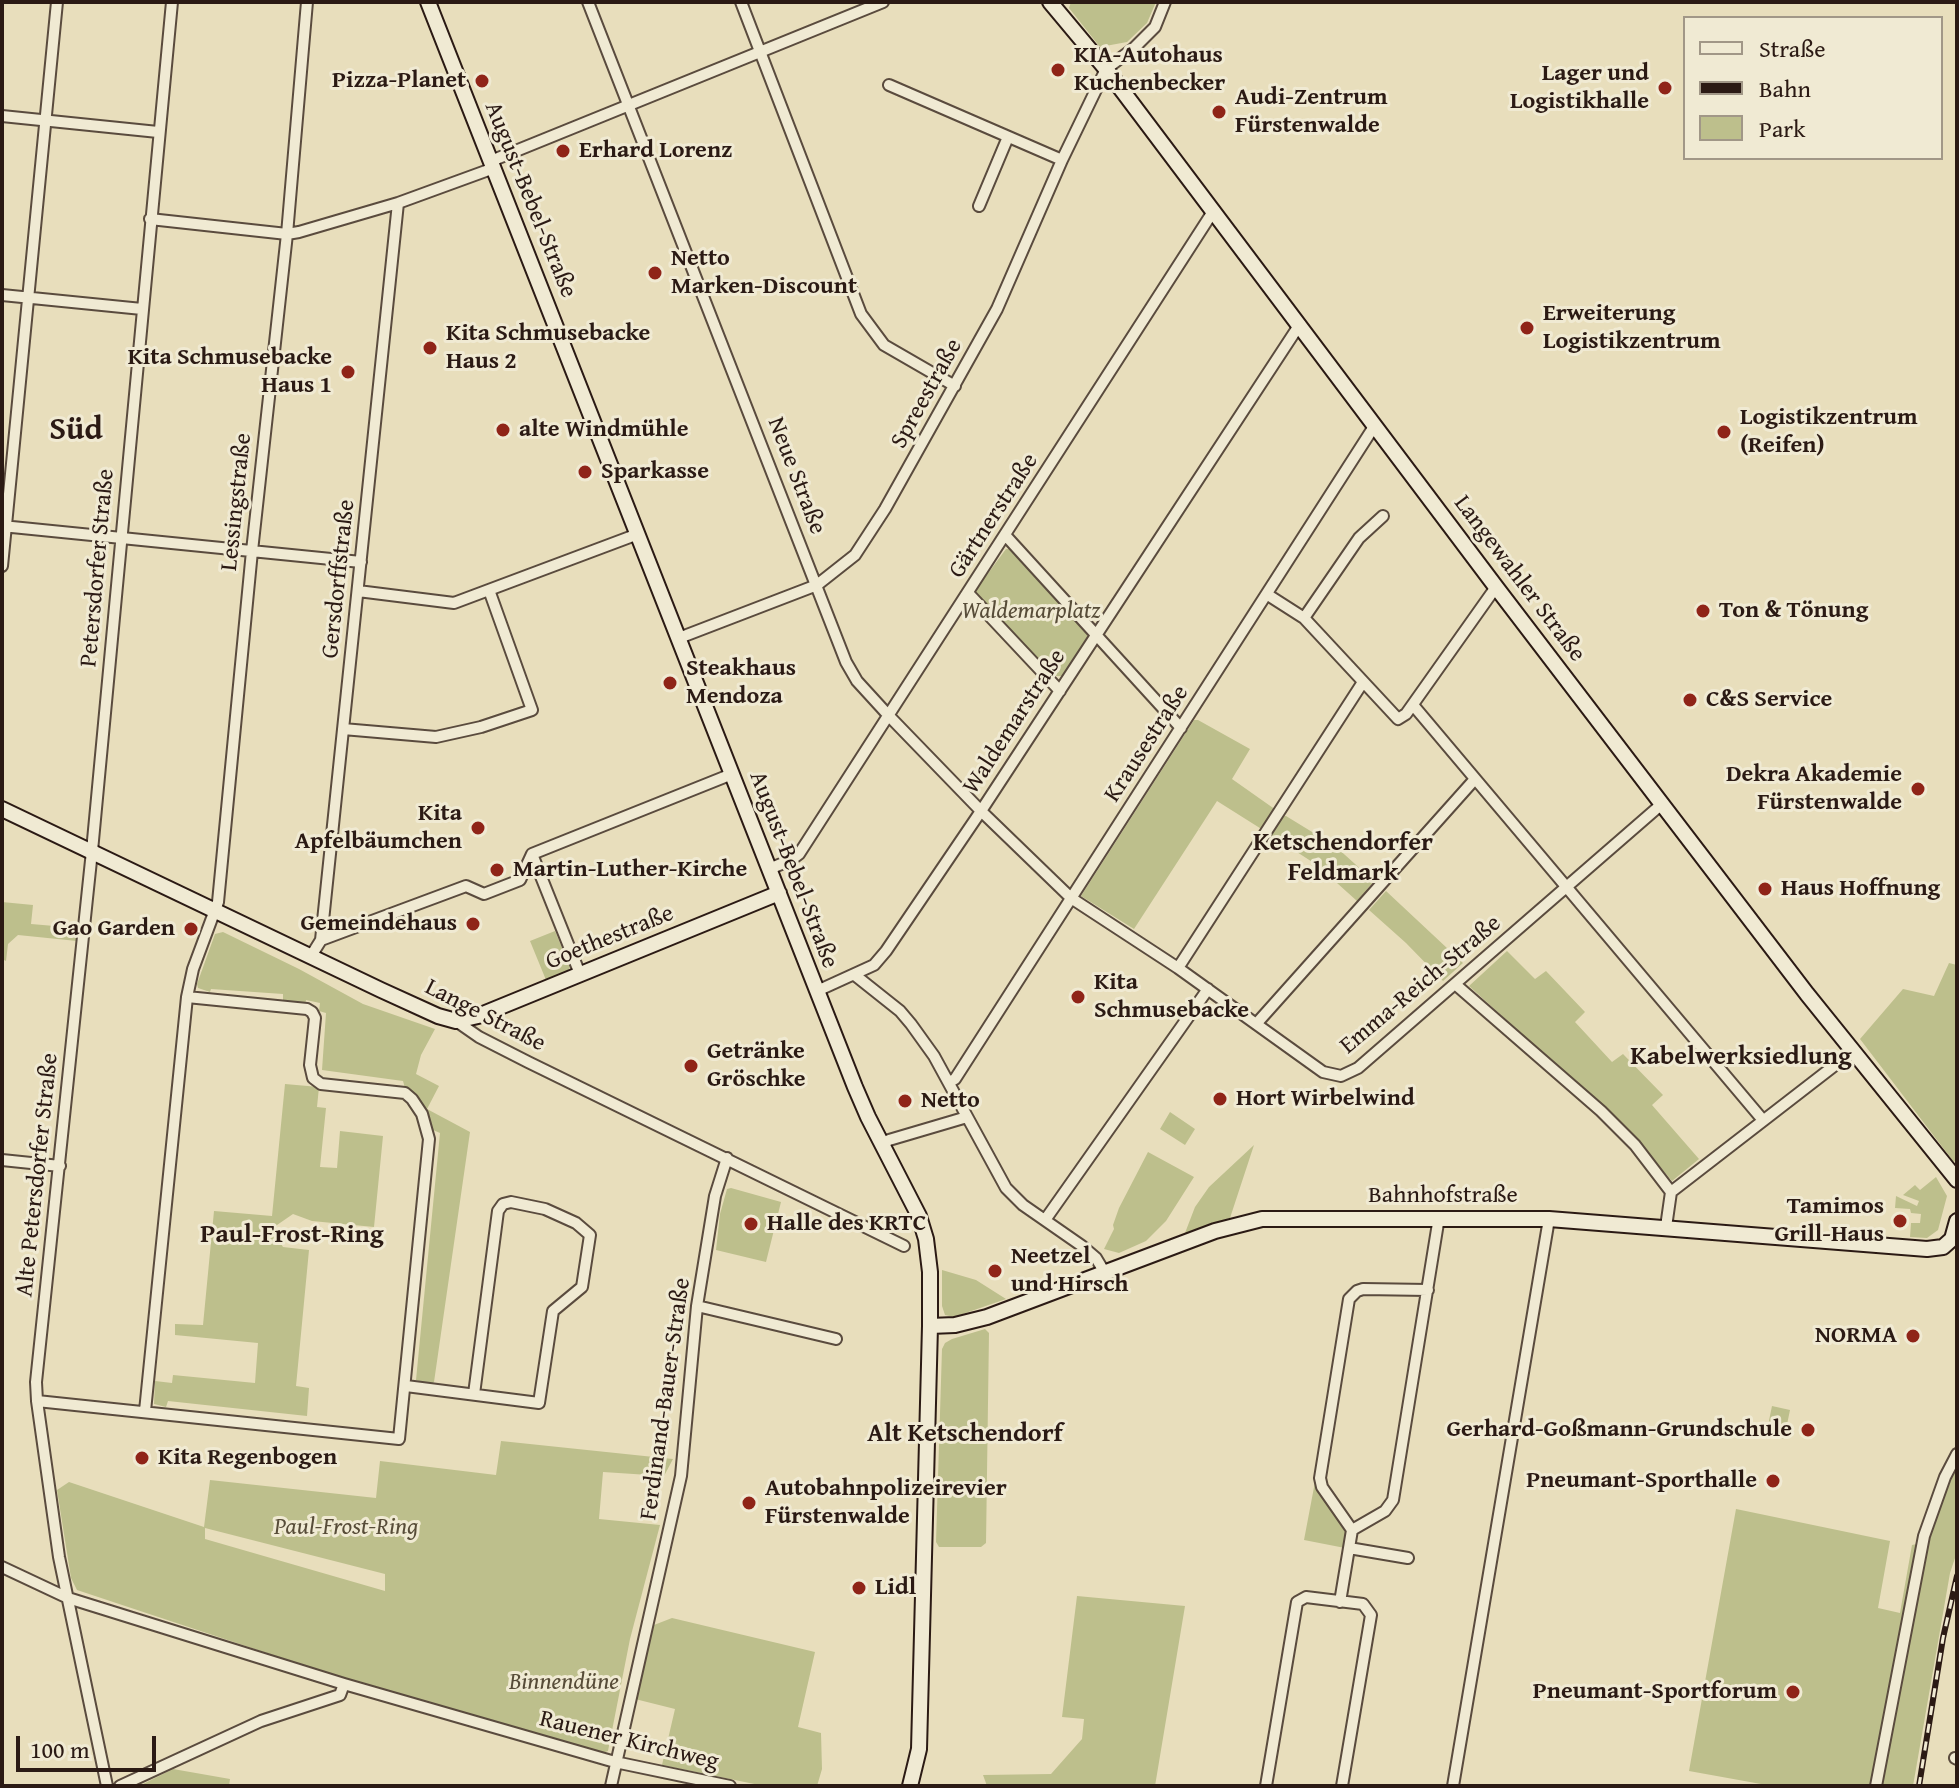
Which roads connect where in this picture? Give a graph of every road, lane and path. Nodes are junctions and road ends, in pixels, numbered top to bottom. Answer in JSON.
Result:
{"nodes":[{"id":1,"x":57,"y":2,"type":"edge"},
{"id":2,"x":172,"y":2,"type":"edge"},
{"id":3,"x":307,"y":2,"type":"edge"},
{"id":4,"x":428,"y":2,"type":"edge"},
{"id":5,"x":588,"y":2,"type":"edge"},
{"id":6,"x":741,"y":2,"type":"edge"},
{"id":7,"x":883,"y":2,"type":"edge"},
{"id":8,"x":1050,"y":2,"type":"edge"},
{"id":9,"x":1165,"y":2,"type":"edge"},
{"id":10,"x":759,"y":53,"type":"junction"},
{"id":11,"x":1106,"y":69,"type":"junction"},
{"id":12,"x":889,"y":85,"type":"dead end"},
{"id":13,"x":629,"y":106,"type":"junction"},
{"id":14,"x":2,"y":116,"type":"edge"},
{"id":15,"x":45,"y":121,"type":"junction"},
{"id":16,"x":158,"y":132,"type":"junction"},
{"id":17,"x":1008,"y":137,"type":"junction"},
{"id":18,"x":1062,"y":160,"type":"junction"},
{"id":19,"x":493,"y":165,"type":"junction"},
{"id":20,"x":398,"y":203,"type":"junction"},
{"id":21,"x":979,"y":206,"type":"dead end"},
{"id":22,"x":1214,"y":210,"type":"junction"},
{"id":23,"x":150,"y":219,"type":"junction"},
{"id":24,"x":287,"y":234,"type":"junction"},
{"id":25,"x":2,"y":295,"type":"edge"},
{"id":26,"x":28,"y":297,"type":"junction"},
{"id":27,"x":142,"y":309,"type":"junction"},
{"id":28,"x":1300,"y":324,"type":"junction"},
{"id":29,"x":955,"y":386,"type":"junction"},
{"id":30,"x":1375,"y":425,"type":"junction"},
{"id":31,"x":1383,"y":516,"type":"dead end"},
{"id":32,"x":4,"y":526,"type":"edge"},
{"id":33,"x":638,"y":534,"type":"junction"},
{"id":34,"x":1006,"y":536,"type":"junction"},
{"id":35,"x":121,"y":538,"type":"junction"},
{"id":36,"x":252,"y":551,"type":"junction"},
{"id":37,"x":361,"y":562,"type":"junction"},
{"id":38,"x":2,"y":566,"type":"edge"},
{"id":39,"x":817,"y":585,"type":"junction"},
{"id":40,"x":1496,"y":587,"type":"junction"},
{"id":41,"x":489,"y":590,"type":"junction"},
{"id":42,"x":358,"y":591,"type":"junction"},
{"id":43,"x":968,"y":593,"type":"junction"},
{"id":44,"x":1268,"y":595,"type":"junction"},
{"id":45,"x":1304,"y":618,"type":"junction"},
{"id":46,"x":1096,"y":635,"type":"junction"},
{"id":47,"x":679,"y":638,"type":"junction"},
{"id":48,"x":1363,"y":682,"type":"junction"},
{"id":49,"x":1060,"y":691,"type":"junction"},
{"id":50,"x":1413,"y":705,"type":"junction"},
{"id":51,"x":889,"y":716,"type":"junction"},
{"id":52,"x":1181,"y":728,"type":"junction"},
{"id":53,"x":343,"y":729,"type":"junction"},
{"id":54,"x":732,"y":774,"type":"junction"},
{"id":55,"x":1475,"y":779,"type":"junction"},
{"id":56,"x":1663,"y":803,"type":"junction"},
{"id":57,"x":2,"y":809,"type":"edge"},
{"id":58,"x":981,"y":811,"type":"junction"},
{"id":59,"x":92,"y":851,"type":"junction"},
{"id":60,"x":532,"y":854,"type":"junction"},
{"id":61,"x":769,"y":869,"type":"junction"},
{"id":62,"x":1566,"y":888,"type":"junction"},
{"id":63,"x":779,"y":893,"type":"junction"},
{"id":64,"x":1071,"y":898,"type":"junction"},
{"id":65,"x":216,"y":911,"type":"junction"},
{"id":66,"x":321,"y":940,"type":"junction"},
{"id":67,"x":311,"y":956,"type":"junction"},
{"id":68,"x":1178,"y":968,"type":"junction"},
{"id":69,"x":580,"y":974,"type":"junction"},
{"id":70,"x":856,"y":976,"type":"junction"},
{"id":71,"x":1455,"y":984,"type":"junction"},
{"id":72,"x":1208,"y":989,"type":"junction"},
{"id":73,"x":817,"y":991,"type":"junction"},
{"id":74,"x":187,"y":997,"type":"junction"},
{"id":75,"x":456,"y":1021,"type":"junction"},
{"id":76,"x":1257,"y":1023,"type":"junction"},
{"id":77,"x":1852,"y":1052,"type":"junction"},
{"id":78,"x":949,"y":1082,"type":"junction"},
{"id":79,"x":967,"y":1117,"type":"junction"},
{"id":80,"x":1762,"y":1119,"type":"junction"},
{"id":81,"x":881,"y":1145,"type":"junction"},
{"id":82,"x":727,"y":1158,"type":"junction"},
{"id":83,"x":2,"y":1160,"type":"edge"},
{"id":84,"x":60,"y":1166,"type":"junction"},
{"id":85,"x":1957,"y":1180,"type":"edge"},
{"id":86,"x":1671,"y":1192,"type":"junction"},
{"id":87,"x":1439,"y":1217,"type":"junction"},
{"id":88,"x":1549,"y":1219,"type":"junction"},
{"id":89,"x":1045,"y":1220,"type":"junction"},
{"id":90,"x":1957,"y":1221,"type":"edge"},
{"id":91,"x":1666,"y":1227,"type":"junction"},
{"id":92,"x":1954,"y":1241,"type":"edge"},
{"id":93,"x":904,"y":1246,"type":"dead end"},
{"id":94,"x":1105,"y":1273,"type":"junction"},
{"id":95,"x":1428,"y":1290,"type":"junction"},
{"id":96,"x":697,"y":1306,"type":"junction"},
{"id":97,"x":930,"y":1326,"type":"junction"},
{"id":98,"x":836,"y":1339,"type":"dead end"},
{"id":99,"x":406,"y":1386,"type":"junction"},
{"id":100,"x":474,"y":1394,"type":"junction"},
{"id":101,"x":37,"y":1401,"type":"junction"},
{"id":102,"x":145,"y":1411,"type":"junction"},
{"id":103,"x":1957,"y":1454,"type":"edge"},
{"id":104,"x":1352,"y":1530,"type":"junction"},
{"id":105,"x":1349,"y":1548,"type":"junction"},
{"id":106,"x":1408,"y":1558,"type":"dead end"},
{"id":107,"x":2,"y":1567,"type":"edge"},
{"id":108,"x":68,"y":1598,"type":"junction"},
{"id":109,"x":1340,"y":1602,"type":"junction"},
{"id":110,"x":344,"y":1684,"type":"junction"},
{"id":111,"x":615,"y":1762,"type":"junction"},
{"id":112,"x":107,"y":1786,"type":"edge"},
{"id":113,"x":120,"y":1786,"type":"edge"},
{"id":114,"x":611,"y":1786,"type":"edge"},
{"id":115,"x":730,"y":1786,"type":"edge"},
{"id":116,"x":910,"y":1786,"type":"edge"},
{"id":117,"x":1266,"y":1786,"type":"edge"},
{"id":118,"x":1342,"y":1786,"type":"edge"},
{"id":119,"x":1453,"y":1786,"type":"edge"},
{"id":120,"x":1876,"y":1786,"type":"edge"}],
"edges":[{"from":1,"to":15,"type":"street"},
{"from":2,"to":16,"type":"street","name":"Petersdorfer Straße"},
{"from":3,"to":24,"type":"street","name":"Lessingstraße"},
{"from":4,"to":19,"type":"street","name":"August-Bebel-Straße"},
{"from":5,"to":13,"type":"street","name":"Neue Straße"},
{"from":6,"to":10,"type":"street"},
{"from":7,"to":10,"type":"street"},
{"from":8,"to":11,"type":"street","name":"Langewahler Straße"},
{"from":9,"to":11,"type":"street"},
{"from":10,"to":13,"type":"street"},
{"from":10,"to":29,"type":"street"},
{"from":11,"to":18,"type":"street","name":"Spreestraße"},
{"from":11,"to":22,"type":"street","name":"Langewahler Straße"},
{"from":12,"to":17,"type":"street"},
{"from":13,"to":19,"type":"street"},
{"from":13,"to":39,"type":"street","name":"Neue Straße"},
{"from":14,"to":15,"type":"street"},
{"from":15,"to":16,"type":"street"},
{"from":15,"to":26,"type":"street"},
{"from":16,"to":23,"type":"street","name":"Petersdorfer Straße"},
{"from":17,"to":18,"type":"street"},
{"from":17,"to":21,"type":"street"},
{"from":18,"to":29,"type":"street","name":"Spreestraße"},
{"from":19,"to":20,"type":"street"},
{"from":19,"to":33,"type":"street","name":"August-Bebel-Straße"},
{"from":20,"to":24,"type":"street"},
{"from":20,"to":37,"type":"street","name":"Gersdorffstraße"},
{"from":22,"to":28,"type":"street","name":"Langewahler Straße"},
{"from":22,"to":34,"type":"street","name":"Gärtnerstraße"},
{"from":23,"to":24,"type":"street"},
{"from":23,"to":27,"type":"street","name":"Petersdorfer Straße"},
{"from":24,"to":36,"type":"street","name":"Lessingstraße"},
{"from":25,"to":26,"type":"street"},
{"from":26,"to":27,"type":"street"},
{"from":26,"to":32,"type":"street"},
{"from":27,"to":35,"type":"street","name":"Petersdorfer Straße"},
{"from":28,"to":30,"type":"street","name":"Langewahler Straße"},
{"from":28,"to":46,"type":"street","name":"Waldemarstraße"},
{"from":29,"to":39,"type":"street","name":"Spreestraße"},
{"from":30,"to":40,"type":"street","name":"Langewahler Straße"},
{"from":30,"to":44,"type":"street","name":"Krausestraße"},
{"from":31,"to":45,"type":"street"},
{"from":32,"to":35,"type":"street"},
{"from":32,"to":38,"type":"street"},
{"from":33,"to":41,"type":"street"},
{"from":33,"to":47,"type":"street","name":"August-Bebel-Straße"},
{"from":34,"to":43,"type":"street","name":"Gärtnerstraße"},
{"from":34,"to":46,"type":"street"},
{"from":35,"to":36,"type":"street"},
{"from":35,"to":59,"type":"street","name":"Petersdorfer Straße"},
{"from":36,"to":37,"type":"street"},
{"from":36,"to":65,"type":"street","name":"Lessingstraße"},
{"from":37,"to":42,"type":"street","name":"Gersdorffstraße"},
{"from":39,"to":47,"type":"street","name":"Spreestraße"},
{"from":39,"to":51,"type":"street","name":"Neue Straße"},
{"from":40,"to":50,"type":"street"},
{"from":40,"to":56,"type":"street","name":"Langewahler Straße"},
{"from":41,"to":42,"type":"street"},
{"from":41,"to":53,"type":"street"},
{"from":42,"to":53,"type":"street","name":"Gersdorffstraße"},
{"from":43,"to":49,"type":"street"},
{"from":43,"to":51,"type":"street","name":"Gärtnerstraße"},
{"from":44,"to":45,"type":"street"},
{"from":44,"to":52,"type":"street","name":"Krausestraße"},
{"from":45,"to":48,"type":"street"},
{"from":46,"to":49,"type":"street","name":"Waldemarstraße"},
{"from":46,"to":52,"type":"street"},
{"from":47,"to":54,"type":"street","name":"August-Bebel-Straße"},
{"from":48,"to":50,"type":"street"},
{"from":48,"to":68,"type":"street"},
{"from":49,"to":58,"type":"street","name":"Waldemarstraße"},
{"from":50,"to":55,"type":"street"},
{"from":51,"to":58,"type":"street","name":"Neue Straße"},
{"from":51,"to":61,"type":"street","name":"Gärtnerstraße"},
{"from":52,"to":64,"type":"street","name":"Krausestraße"},
{"from":53,"to":66,"type":"street","name":"Gersdorffstraße"},
{"from":54,"to":60,"type":"street"},
{"from":54,"to":61,"type":"street","name":"August-Bebel-Straße"},
{"from":55,"to":62,"type":"street"},
{"from":55,"to":76,"type":"street"},
{"from":56,"to":62,"type":"street","name":"Emma-Reich-Straße"},
{"from":56,"to":77,"type":"street","name":"Langewahler Straße"},
{"from":57,"to":59,"type":"street","name":"Lange Straße"},
{"from":58,"to":64,"type":"street","name":"Neue Straße"},
{"from":58,"to":70,"type":"street","name":"Waldemarstraße"},
{"from":59,"to":65,"type":"street","name":"Lange Straße"},
{"from":59,"to":84,"type":"street","name":"Alte Petersdorfer Straße"},
{"from":60,"to":66,"type":"street"},
{"from":60,"to":69,"type":"street"},
{"from":61,"to":63,"type":"street","name":"August-Bebel-Straße"},
{"from":62,"to":71,"type":"street","name":"Emma-Reich-Straße"},
{"from":62,"to":80,"type":"street"},
{"from":63,"to":69,"type":"street","name":"Goethestraße"},
{"from":63,"to":73,"type":"street","name":"August-Bebel-Straße"},
{"from":64,"to":68,"type":"street","name":"Emma-Reich-Straße"},
{"from":64,"to":78,"type":"street","name":"Krausestraße"},
{"from":65,"to":67,"type":"street","name":"Lange Straße"},
{"from":65,"to":74,"type":"street"},
{"from":66,"to":67,"type":"street","name":"Gersdorffstraße"},
{"from":67,"to":75,"type":"street","name":"Lange Straße"},
{"from":68,"to":72,"type":"street","name":"Emma-Reich-Straße"},
{"from":69,"to":75,"type":"street","name":"Goethestraße"},
{"from":70,"to":73,"type":"street","name":"Waldemarstraße"},
{"from":70,"to":78,"type":"street"},
{"from":71,"to":76,"type":"street","name":"Emma-Reich-Straße"},
{"from":71,"to":86,"type":"street"},
{"from":72,"to":76,"type":"street","name":"Emma-Reich-Straße"},
{"from":72,"to":89,"type":"street"},
{"from":73,"to":81,"type":"street","name":"August-Bebel-Straße"},
{"from":74,"to":99,"type":"street"},
{"from":74,"to":102,"type":"street"},
{"from":75,"to":82,"type":"street","name":"Lange Straße"},
{"from":77,"to":80,"type":"street"},
{"from":77,"to":85,"type":"street","name":"Langewahler Straße"},
{"from":78,"to":79,"type":"street"},
{"from":79,"to":81,"type":"street"},
{"from":79,"to":89,"type":"street"},
{"from":80,"to":86,"type":"street"},
{"from":81,"to":97,"type":"street","name":"August-Bebel-Straße"},
{"from":82,"to":93,"type":"street","name":"Lange Straße"},
{"from":82,"to":96,"type":"street","name":"Ferdinand-Bauer-Straße"},
{"from":83,"to":84,"type":"street"},
{"from":84,"to":101,"type":"street","name":"Alte Petersdorfer Straße"},
{"from":86,"to":91,"type":"street"},
{"from":87,"to":88,"type":"street","name":"Bahnhofstraße"},
{"from":87,"to":94,"type":"street","name":"Bahnhofstraße"},
{"from":87,"to":95,"type":"street"},
{"from":88,"to":91,"type":"street","name":"Bahnhofstraße"},
{"from":88,"to":119,"type":"street"},
{"from":89,"to":94,"type":"street"},
{"from":90,"to":92,"type":"street","name":"Bahnhofstraße"},
{"from":91,"to":92,"type":"street","name":"Bahnhofstraße"},
{"from":94,"to":97,"type":"street","name":"Bahnhofstraße"},
{"from":95,"to":104,"type":"street"},
{"from":95,"to":104,"type":"street"},
{"from":96,"to":98,"type":"street"},
{"from":96,"to":111,"type":"street","name":"Ferdinand-Bauer-Straße"},
{"from":97,"to":116,"type":"street","name":"August-Bebel-Straße"},
{"from":99,"to":100,"type":"street"},
{"from":99,"to":102,"type":"street"},
{"from":100,"to":100,"type":"street"},
{"from":101,"to":102,"type":"street"},
{"from":101,"to":108,"type":"street","name":"Alte Petersdorfer Straße"},
{"from":103,"to":120,"type":"street"},
{"from":104,"to":105,"type":"street"},
{"from":105,"to":106,"type":"street"},
{"from":105,"to":109,"type":"street"},
{"from":107,"to":108,"type":"street","name":"Rauener Kirchweg"},
{"from":108,"to":110,"type":"street","name":"Rauener Kirchweg"},
{"from":108,"to":112,"type":"street","name":"Alte Petersdorfer Straße"},
{"from":109,"to":117,"type":"street"},
{"from":109,"to":118,"type":"street"},
{"from":110,"to":111,"type":"street","name":"Rauener Kirchweg"},
{"from":110,"to":113,"type":"street"},
{"from":111,"to":114,"type":"street","name":"Ferdinand-Bauer-Straße"},
{"from":111,"to":115,"type":"street","name":"Rauener Kirchweg"}]}
